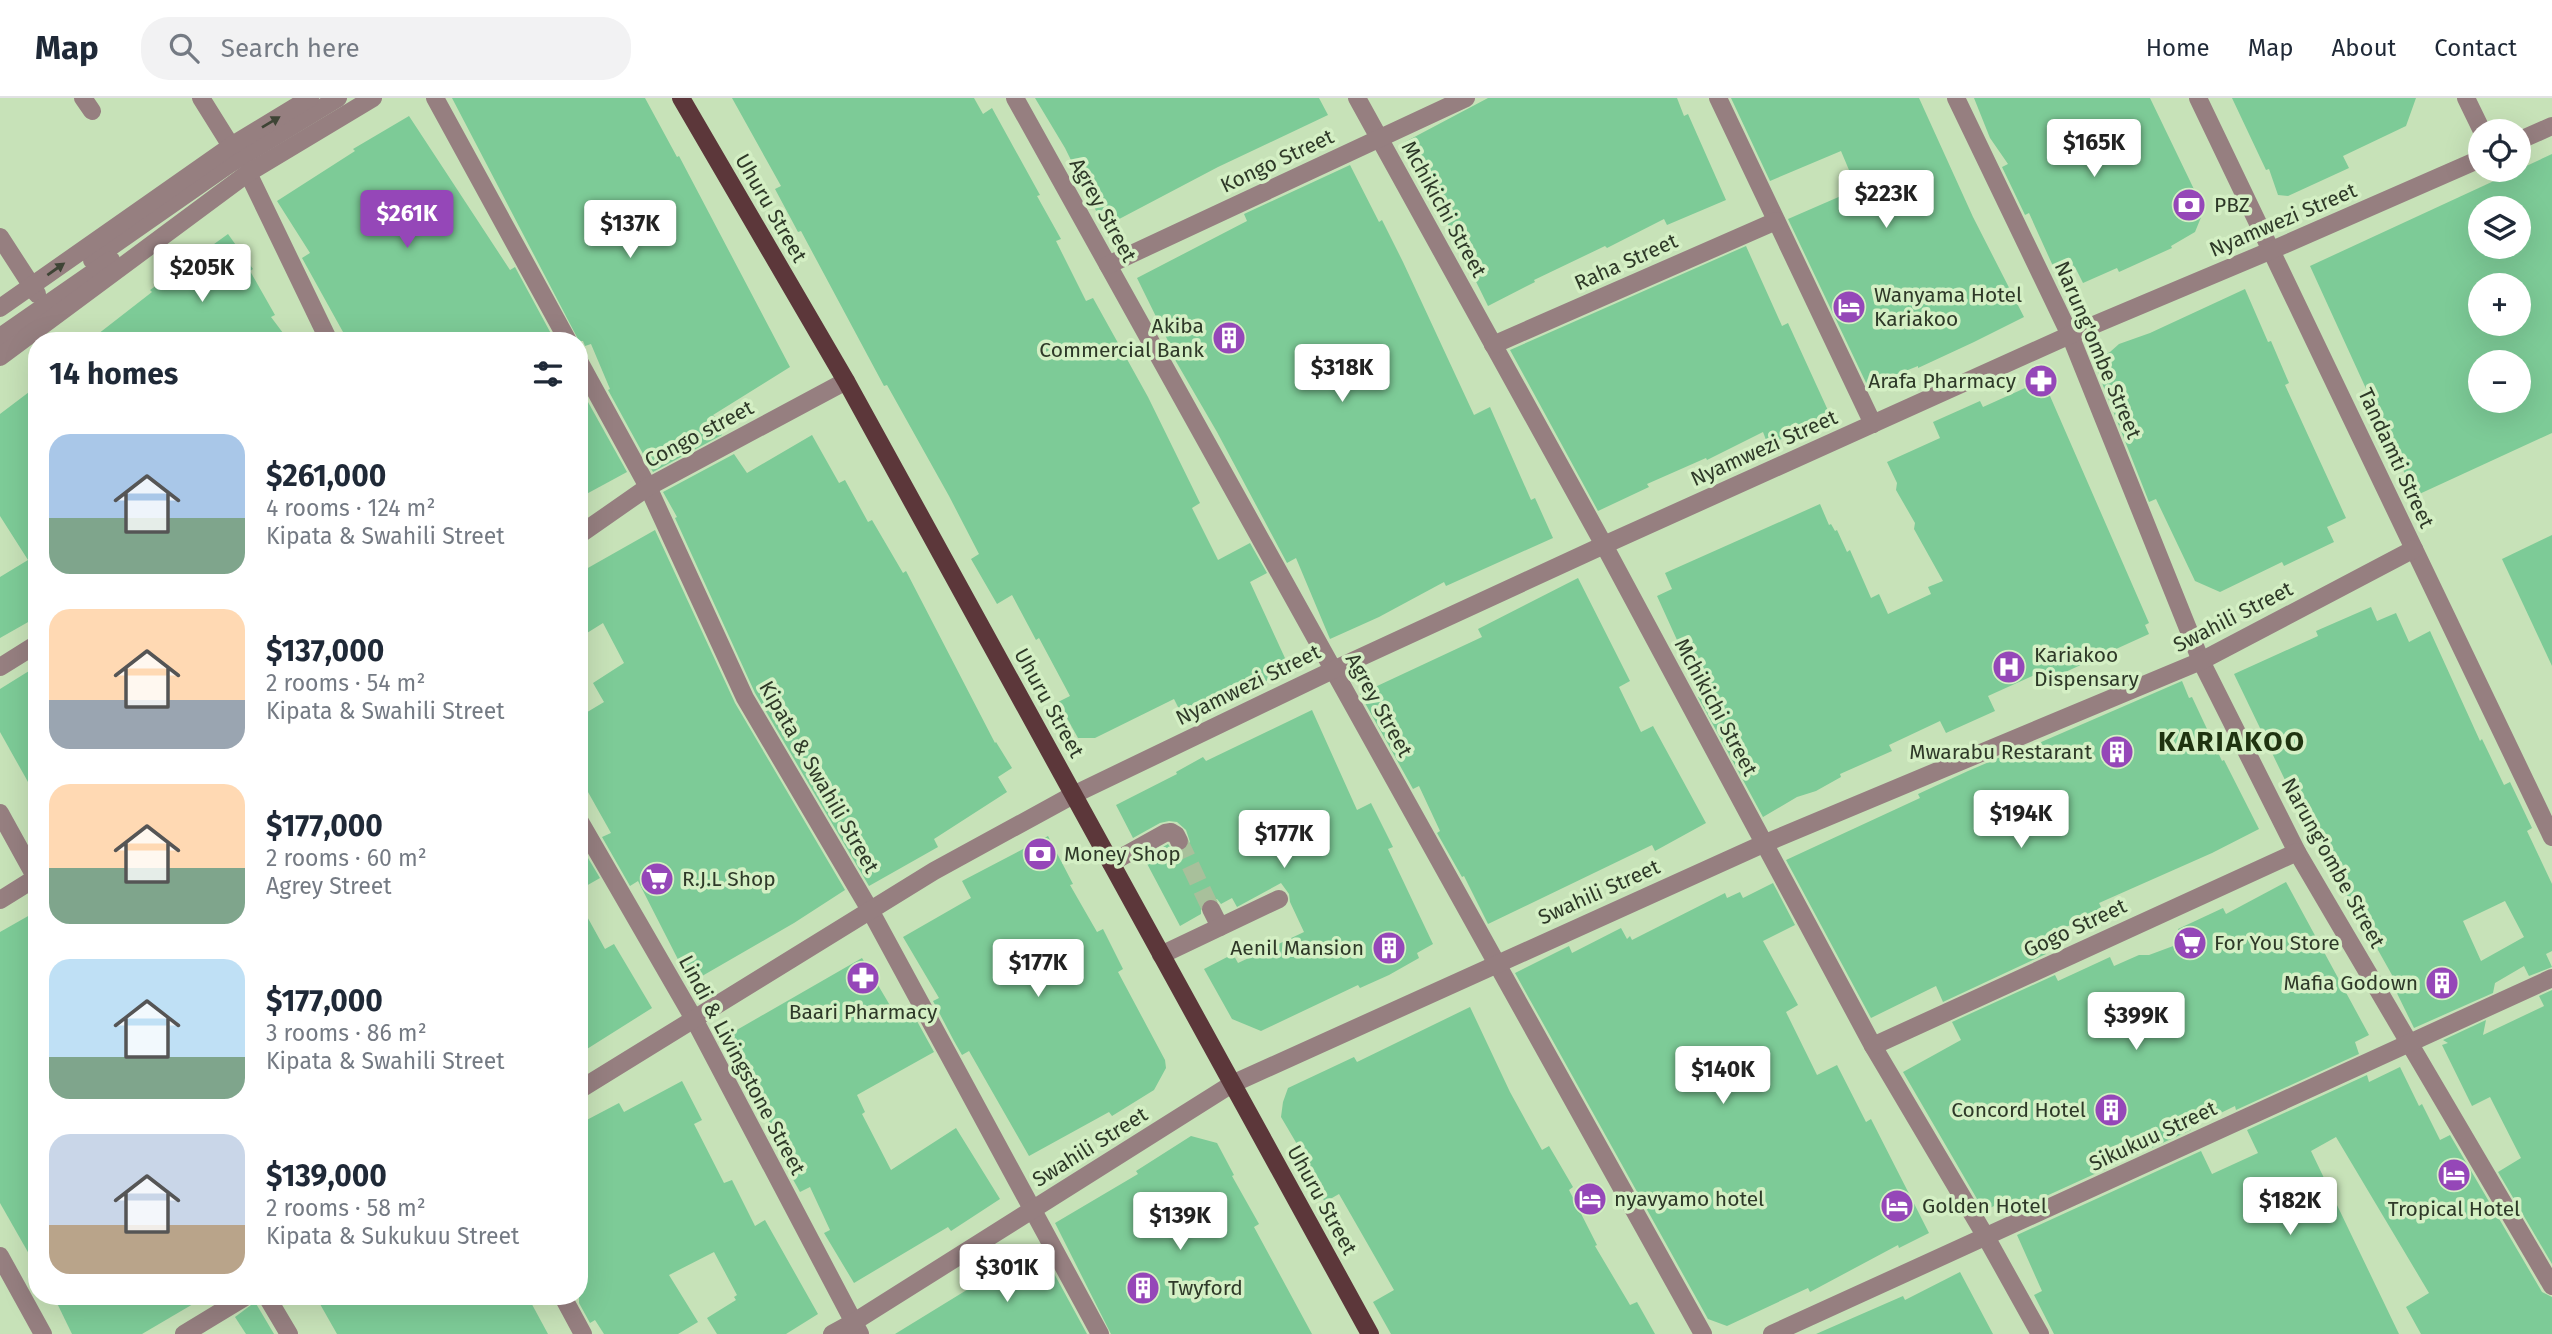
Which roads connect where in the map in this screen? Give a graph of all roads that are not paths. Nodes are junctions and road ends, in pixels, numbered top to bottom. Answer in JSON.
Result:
{"nodes":[{"id":1,"x":201,"y":98,"type":"edge"},
{"id":2,"x":310,"y":98,"type":"edge"},
{"id":3,"x":338,"y":98,"type":"edge"},
{"id":4,"x":356,"y":98,"type":"edge"},
{"id":5,"x":373,"y":98,"type":"edge"},
{"id":6,"x":435,"y":98,"type":"edge"},
{"id":7,"x":681,"y":98,"type":"edge"},
{"id":8,"x":1015,"y":98,"type":"edge"},
{"id":9,"x":1357,"y":98,"type":"edge"},
{"id":10,"x":1466,"y":98,"type":"edge"},
{"id":11,"x":1718,"y":98,"type":"edge"},
{"id":12,"x":1956,"y":98,"type":"edge"},
{"id":13,"x":2198,"y":98,"type":"edge"},
{"id":14,"x":2466,"y":98,"type":"edge"},
{"id":15,"x":2476,"y":119,"type":"edge"},
{"id":16,"x":2552,"y":127,"type":"edge"},
{"id":17,"x":2531,"y":136,"type":"edge"},
{"id":18,"x":1379,"y":138,"type":"junction"},
{"id":19,"x":231,"y":146,"type":"junction"},
{"id":20,"x":2468,"y":164,"type":"edge"},
{"id":21,"x":248,"y":173,"type":"junction"},
{"id":22,"x":1776,"y":221,"type":"junction"},
{"id":23,"x":0,"y":237,"type":"edge"},
{"id":24,"x":2272,"y":250,"type":"junction"},
{"id":25,"x":1108,"y":265,"type":"junction"},
{"id":26,"x":39,"y":296,"type":"junction"},
{"id":27,"x":0,"y":308,"type":"edge"},
{"id":28,"x":0,"y":324,"type":"edge"},
{"id":29,"x":34,"y":332,"type":"edge"},
{"id":30,"x":325,"y":332,"type":"edge"},
{"id":31,"x":563,"y":332,"type":"edge"},
{"id":32,"x":2070,"y":334,"type":"junction"},
{"id":33,"x":28,"y":336,"type":"edge"},
{"id":34,"x":0,"y":337,"type":"edge"},
{"id":35,"x":1493,"y":345,"type":"junction"},
{"id":36,"x":0,"y":357,"type":"edge"},
{"id":37,"x":588,"y":377,"type":"edge"},
{"id":38,"x":846,"y":381,"type":"junction"},
{"id":39,"x":1872,"y":424,"type":"junction"},
{"id":40,"x":648,"y":487,"type":"junction"},
{"id":41,"x":588,"y":529,"type":"edge"},
{"id":42,"x":1604,"y":545,"type":"junction"},
{"id":43,"x":2414,"y":549,"type":"junction"},
{"id":44,"x":28,"y":650,"type":"edge"},
{"id":45,"x":2201,"y":661,"type":"junction"},
{"id":46,"x":0,"y":667,"type":"edge"},
{"id":47,"x":1333,"y":670,"type":"junction"},
{"id":48,"x":1073,"y":795,"type":"junction"},
{"id":49,"x":0,"y":813,"type":"edge"},
{"id":50,"x":588,"y":836,"type":"edge"},
{"id":51,"x":2552,"y":837,"type":"edge"},
{"id":52,"x":1179,"y":841,"type":"dead end"},
{"id":53,"x":1763,"y":844,"type":"junction"},
{"id":54,"x":2297,"y":852,"type":"junction"},
{"id":55,"x":1111,"y":863,"type":"junction"},
{"id":56,"x":28,"y":864,"type":"edge"},
{"id":57,"x":28,"y":883,"type":"edge"},
{"id":58,"x":0,"y":900,"type":"edge"},
{"id":59,"x":1279,"y":900,"type":"dead end"},
{"id":60,"x":1211,"y":909,"type":"tunnel mouth"},
{"id":61,"x":870,"y":910,"type":"junction"},
{"id":62,"x":1220,"y":927,"type":"junction"},
{"id":63,"x":1161,"y":955,"type":"junction"},
{"id":64,"x":1496,"y":963,"type":"junction"},
{"id":65,"x":2552,"y":978,"type":"edge"},
{"id":66,"x":694,"y":1019,"type":"junction"},
{"id":67,"x":2411,"y":1043,"type":"junction"},
{"id":68,"x":1873,"y":1045,"type":"junction"},
{"id":69,"x":588,"y":1084,"type":"edge"},
{"id":70,"x":1232,"y":1084,"type":"junction"},
{"id":71,"x":1033,"y":1209,"type":"junction"},
{"id":72,"x":1986,"y":1237,"type":"junction"},
{"id":73,"x":0,"y":1256,"type":"edge"},
{"id":74,"x":2552,"y":1286,"type":"edge"},
{"id":75,"x":232,"y":1305,"type":"edge"},
{"id":76,"x":272,"y":1305,"type":"edge"},
{"id":77,"x":567,"y":1305,"type":"edge"},
{"id":78,"x":857,"y":1328,"type":"edge"},
{"id":79,"x":43,"y":1334,"type":"edge"},
{"id":80,"x":184,"y":1334,"type":"edge"},
{"id":81,"x":289,"y":1334,"type":"edge"},
{"id":82,"x":583,"y":1334,"type":"edge"},
{"id":83,"x":832,"y":1334,"type":"edge"},
{"id":84,"x":1100,"y":1334,"type":"edge"},
{"id":85,"x":1370,"y":1334,"type":"edge"},
{"id":86,"x":1703,"y":1334,"type":"edge"},
{"id":87,"x":1772,"y":1334,"type":"edge"},
{"id":88,"x":2040,"y":1334,"type":"edge"}],
"edges":[{"from":1,"to":19,"type":"street"},
{"from":19,"to":2,"type":"street","one_way":true},
{"from":3,"to":26,"type":"street"},
{"from":4,"to":26,"type":"street"},
{"from":5,"to":21,"type":"street"},
{"from":6,"to":31,"type":"street"},
{"from":7,"to":38,"type":"main road","name":"Uhuru Street"},
{"from":8,"to":25,"type":"street","name":"Agrey Street"},
{"from":9,"to":18,"type":"street","name":"Mchikichi Street"},
{"from":10,"to":18,"type":"street","name":"Kongo Street"},
{"from":11,"to":22,"type":"street"},
{"from":12,"to":32,"type":"street","name":"Narung'ombe Street"},
{"from":13,"to":24,"type":"street","name":"Tandamti Street"},
{"from":14,"to":15,"type":"street"},
{"from":16,"to":17,"type":"street"},
{"from":18,"to":25,"type":"street","name":"Kongo Street"},
{"from":18,"to":35,"type":"street","name":"Mchikichi Street"},
{"from":26,"to":19,"type":"street","one_way":true},
{"from":20,"to":24,"type":"street","name":"Nyamwezi Street"},
{"from":21,"to":29,"type":"street"},
{"from":21,"to":30,"type":"street"},
{"from":22,"to":35,"type":"street","name":"Raha Street"},
{"from":22,"to":39,"type":"street"},
{"from":23,"to":26,"type":"street"},
{"from":24,"to":32,"type":"street","name":"Nyamwezi Street"},
{"from":24,"to":43,"type":"street","name":"Tandamti Street"},
{"from":25,"to":47,"type":"street","name":"Agrey Street"},
{"from":26,"to":27,"type":"street"},
{"from":26,"to":28,"type":"street"},
{"from":26,"to":34,"type":"street"},
{"from":32,"to":39,"type":"street","name":"Nyamwezi Street"},
{"from":32,"to":45,"type":"street","name":"Narung'ombe Street"},
{"from":33,"to":36,"type":"street"},
{"from":35,"to":42,"type":"street","name":"Mchikichi Street"},
{"from":37,"to":40,"type":"street","name":"Kipata & Swahili Street"},
{"from":38,"to":40,"type":"street","name":"Congo street"},
{"from":38,"to":48,"type":"main road","name":"Uhuru Street"},
{"from":39,"to":42,"type":"street","name":"Nyamwezi Street"},
{"from":40,"to":41,"type":"street","name":"Congo street"},
{"from":40,"to":61,"type":"street","name":"Kipata & Swahili Street"},
{"from":42,"to":47,"type":"street","name":"Nyamwezi Street"},
{"from":42,"to":53,"type":"street","name":"Mchikichi Street"},
{"from":43,"to":45,"type":"street","name":"Swahili Street"},
{"from":43,"to":51,"type":"street","name":"Tandamti Street"},
{"from":44,"to":46,"type":"street"},
{"from":45,"to":53,"type":"street","name":"Swahili Street"},
{"from":45,"to":54,"type":"street","name":"Narung'ombe Street"},
{"from":47,"to":48,"type":"street","name":"Nyamwezi Street"},
{"from":47,"to":64,"type":"street","name":"Agrey Street"},
{"from":48,"to":55,"type":"main road","name":"Uhuru Street"},
{"from":48,"to":61,"type":"street","name":"Nyamwezi Street"},
{"from":49,"to":56,"type":"street"},
{"from":50,"to":66,"type":"street","name":"Lindi & Livingstone Street"},
{"from":52,"to":55,"type":"street"},
{"from":53,"to":64,"type":"street","name":"Swahili Street"},
{"from":53,"to":68,"type":"street","name":"Mchikichi Street"},
{"from":54,"to":67,"type":"street","name":"Narung'ombe Street"},
{"from":54,"to":68,"type":"street","name":"Gogo Street"},
{"from":55,"to":63,"type":"main road","name":"Uhuru Street"},
{"from":57,"to":58,"type":"street"},
{"from":59,"to":62,"type":"street"},
{"from":60,"to":62,"type":"street"},
{"from":61,"to":66,"type":"street","name":"Nyamwezi Street"},
{"from":61,"to":71,"type":"street","name":"Kipata & Swahili Street"},
{"from":62,"to":63,"type":"street"},
{"from":63,"to":70,"type":"main road","name":"Uhuru Street"},
{"from":64,"to":70,"type":"street","name":"Swahili Street"},
{"from":64,"to":86,"type":"street","name":"Agrey Street"},
{"from":65,"to":67,"type":"street","name":"Sikukuu Street"},
{"from":66,"to":69,"type":"street","name":"Nyamwezi Street"},
{"from":66,"to":78,"type":"street","name":"Lindi & Livingstone Street"},
{"from":67,"to":72,"type":"street","name":"Sikukuu Street"},
{"from":67,"to":74,"type":"street","name":"Narung'ombe Street"},
{"from":68,"to":72,"type":"street","name":"Mchikichi Street"},
{"from":70,"to":71,"type":"street","name":"Swahili Street"},
{"from":70,"to":85,"type":"main road","name":"Uhuru Street"},
{"from":71,"to":78,"type":"street","name":"Swahili Street"},
{"from":71,"to":84,"type":"street","name":"Kipata & Swahili Street"},
{"from":72,"to":87,"type":"street","name":"Sikukuu Street"},
{"from":72,"to":88,"type":"street","name":"Mchikichi Street"},
{"from":73,"to":79,"type":"street"},
{"from":75,"to":80,"type":"street"},
{"from":76,"to":81,"type":"street"},
{"from":77,"to":82,"type":"street"},
{"from":78,"to":83,"type":"street","name":"Swahili Street"}]}
